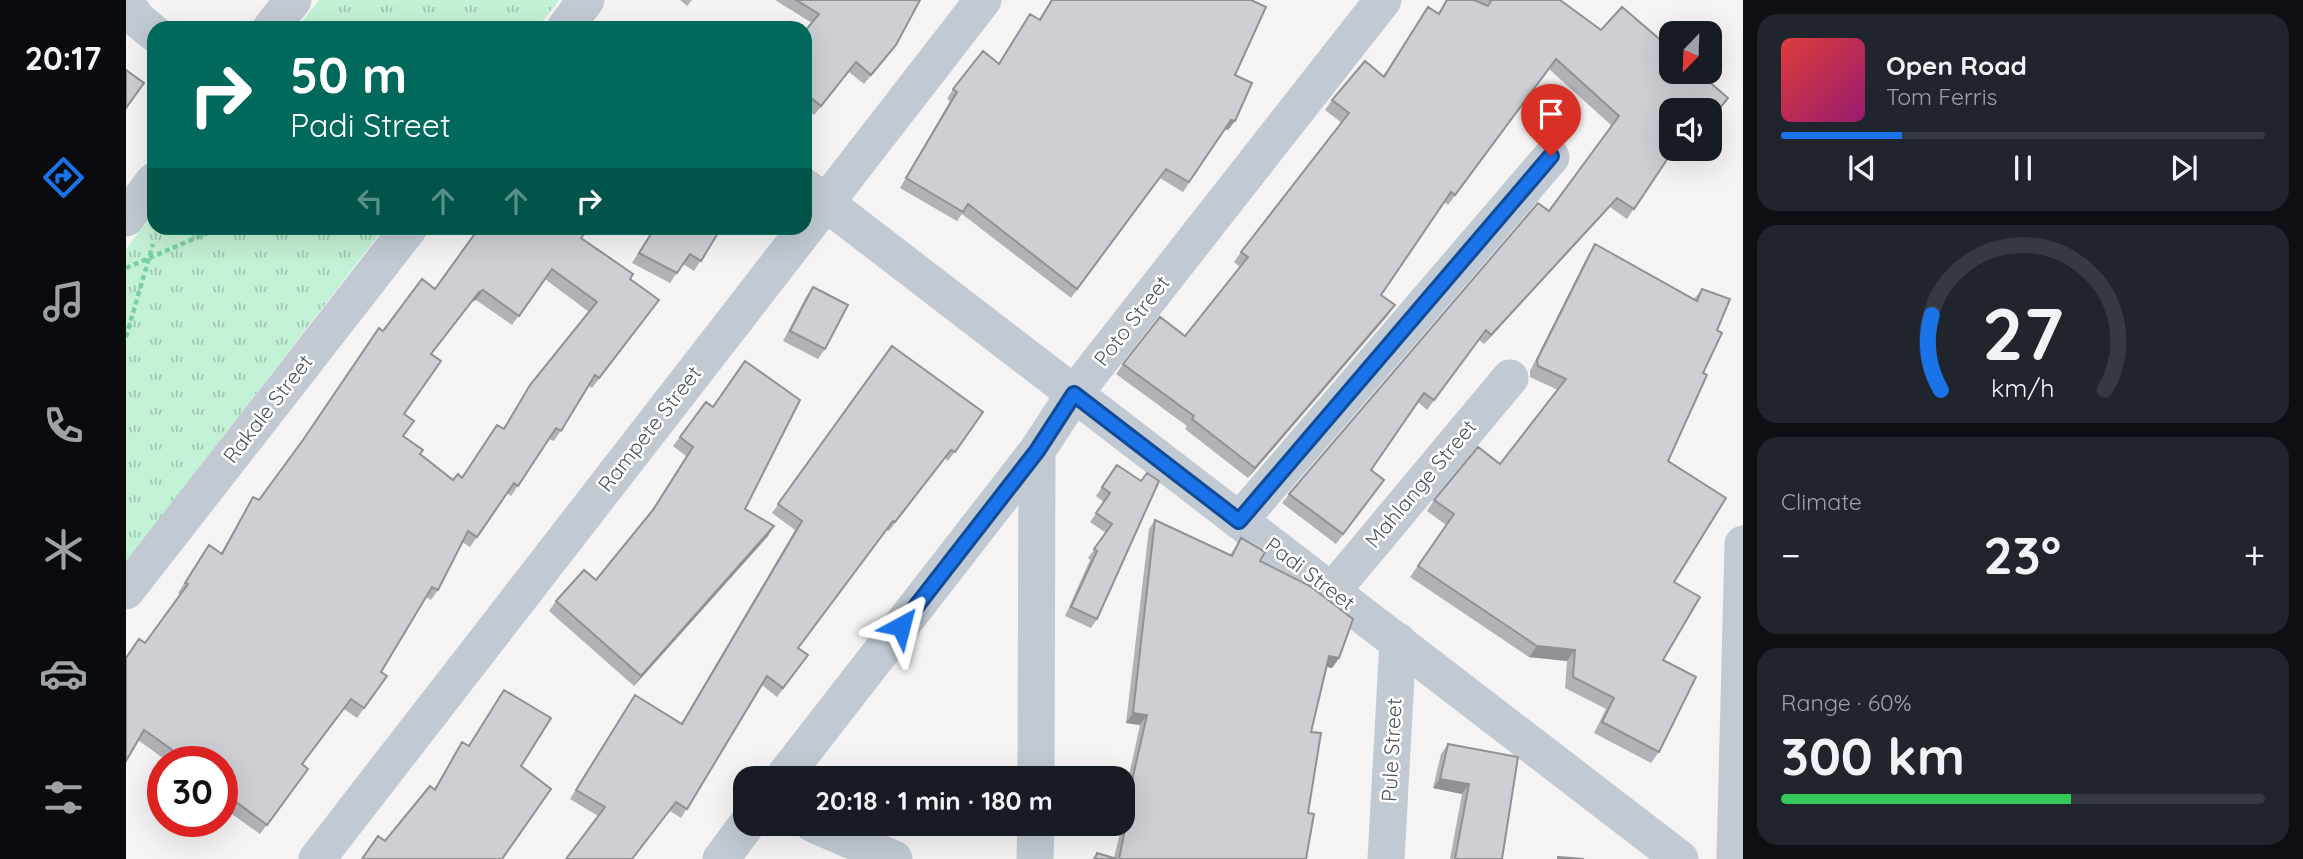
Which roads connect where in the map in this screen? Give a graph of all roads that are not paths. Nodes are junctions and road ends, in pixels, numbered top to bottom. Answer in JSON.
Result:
{"nodes":[{"id":1,"x":293,"y":0,"type":"edge"},
{"id":2,"x":983,"y":0,"type":"edge"},
{"id":3,"x":1383,"y":0,"type":"edge"},
{"id":4,"x":126,"y":3,"type":"edge"},
{"id":5,"x":276,"y":21,"type":"edge"},
{"id":6,"x":147,"y":27,"type":"edge"},
{"id":7,"x":1551,"y":156,"type":"dead end"},
{"id":8,"x":815,"y":195,"type":"edge"},
{"id":9,"x":147,"y":204,"type":"edge"},
{"id":10,"x":140,"y":228,"type":"edge"},
{"id":11,"x":404,"y":235,"type":"edge"},
{"id":12,"x":785,"y":235,"type":"edge"},
{"id":13,"x":1510,"y":378,"type":"dead end"},
{"id":14,"x":1074,"y":394,"type":"junction"},
{"id":15,"x":1037,"y":451,"type":"junction"},
{"id":16,"x":1239,"y":521,"type":"junction"},
{"id":17,"x":1743,"y":544,"type":"edge"},
{"id":18,"x":1332,"y":590,"type":"junction"},
{"id":19,"x":126,"y":592,"type":"edge"},
{"id":20,"x":1398,"y":641,"type":"junction"},
{"id":21,"x":792,"y":766,"type":"edge"},
{"id":22,"x":1036,"y":766,"type":"edge"},
{"id":23,"x":738,"y":836,"type":"edge"},
{"id":24,"x":841,"y":836,"type":"edge"},
{"id":25,"x":1035,"y":836,"type":"edge"},
{"id":26,"x":317,"y":859,"type":"edge"},
{"id":27,"x":721,"y":859,"type":"edge"},
{"id":28,"x":894,"y":859,"type":"edge"},
{"id":29,"x":1035,"y":859,"type":"edge"},
{"id":30,"x":1386,"y":859,"type":"edge"},
{"id":31,"x":1680,"y":859,"type":"edge"},
{"id":32,"x":1735,"y":859,"type":"edge"}],
"edges":[{"from":1,"to":5,"type":"street"},
{"from":2,"to":8,"type":"street","name":"Rampete Street"},
{"from":3,"to":14,"type":"street","name":"Poto Street"},
{"from":4,"to":6,"type":"street"},
{"from":7,"to":16,"type":"street"},
{"from":8,"to":14,"type":"street","name":"Padi Street"},
{"from":9,"to":10,"type":"street"},
{"from":11,"to":19,"type":"street","name":"Rakale Street"},
{"from":12,"to":26,"type":"street","name":"Rampete Street"},
{"from":13,"to":18,"type":"street","name":"Mahlange Street"},
{"from":14,"to":15,"type":"street","name":"Poto Street"},
{"from":14,"to":16,"type":"street","name":"Padi Street"},
{"from":15,"to":21,"type":"street","name":"Poto Street"},
{"from":15,"to":22,"type":"street"},
{"from":16,"to":18,"type":"street","name":"Padi Street"},
{"from":17,"to":32,"type":"street"},
{"from":18,"to":20,"type":"street","name":"Padi Street"},
{"from":20,"to":30,"type":"street","name":"Pule Street"},
{"from":20,"to":31,"type":"street","name":"Padi Street"},
{"from":23,"to":27,"type":"street"},
{"from":24,"to":28,"type":"street"},
{"from":25,"to":29,"type":"street"}]}
